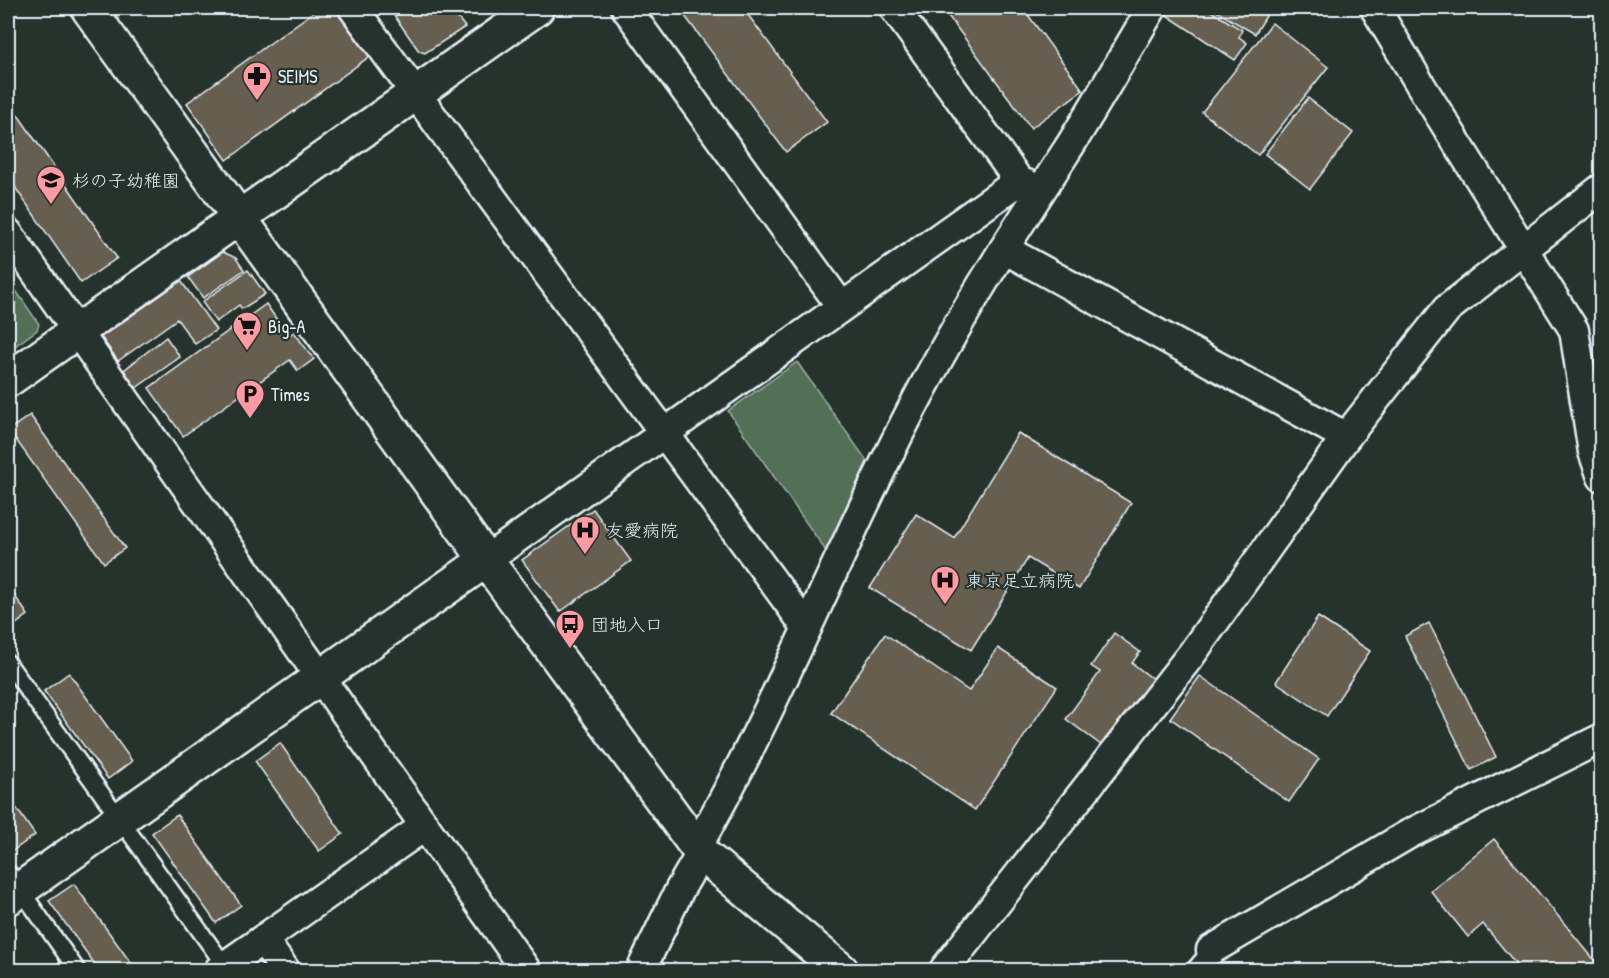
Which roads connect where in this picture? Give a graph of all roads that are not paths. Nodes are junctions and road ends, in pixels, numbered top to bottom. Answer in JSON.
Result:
{"nodes":[{"id":1,"x":88,"y":8,"type":"edge"},
{"id":2,"x":353,"y":8,"type":"edge"},
{"id":3,"x":537,"y":8,"type":"edge"},
{"id":4,"x":626,"y":8,"type":"edge"},
{"id":5,"x":894,"y":8,"type":"edge"},
{"id":6,"x":1152,"y":8,"type":"edge"},
{"id":7,"x":1375,"y":8,"type":"edge"},
{"id":8,"x":415,"y":93,"type":"junction"},
{"id":9,"x":1030,"y":185,"type":"junction"},
{"id":10,"x":1602,"y":188,"type":"edge"},
{"id":11,"x":239,"y":217,"type":"junction"},
{"id":12,"x":8,"y":233,"type":"edge"},
{"id":13,"x":1524,"y":248,"type":"junction"},
{"id":14,"x":1004,"y":249,"type":"junction"},
{"id":15,"x":841,"y":306,"type":"junction"},
{"id":16,"x":76,"y":332,"type":"junction"},
{"id":17,"x":8,"y":380,"type":"edge"},
{"id":18,"x":664,"y":433,"type":"junction"},
{"id":19,"x":1346,"y":437,"type":"junction"},
{"id":20,"x":1602,"y":477,"type":"edge"},
{"id":21,"x":486,"y":560,"type":"junction"},
{"id":22,"x":807,"y":628,"type":"junction"},
{"id":23,"x":8,"y":663,"type":"edge"},
{"id":24,"x":318,"y":678,"type":"junction"},
{"id":25,"x":1602,"y":738,"type":"edge"},
{"id":26,"x":118,"y":820,"type":"junction"},
{"id":27,"x":425,"y":826,"type":"junction"},
{"id":28,"x":699,"y":850,"type":"junction"},
{"id":29,"x":12,"y":886,"type":"edge"},
{"id":30,"x":263,"y":940,"type":"junction"},
{"id":31,"x":1202,"y":960,"type":"edge"},
{"id":32,"x":222,"y":968,"type":"edge"},
{"id":33,"x":77,"y":970,"type":"edge"},
{"id":34,"x":285,"y":970,"type":"edge"},
{"id":35,"x":526,"y":970,"type":"edge"},
{"id":36,"x":641,"y":970,"type":"edge"},
{"id":37,"x":841,"y":970,"type":"edge"},
{"id":38,"x":944,"y":970,"type":"edge"}],
"edges":[{"from":1,"to":11,"type":"street"},
{"from":2,"to":8,"type":"street"},
{"from":3,"to":8,"type":"street"},
{"from":4,"to":15,"type":"street"},
{"from":5,"to":9,"type":"street"},
{"from":6,"to":9,"type":"street"},
{"from":7,"to":13,"type":"street"},
{"from":8,"to":11,"type":"street"},
{"from":8,"to":18,"type":"street"},
{"from":9,"to":14,"type":"street"},
{"from":9,"to":15,"type":"street"},
{"from":10,"to":13,"type":"street"},
{"from":11,"to":16,"type":"street"},
{"from":11,"to":21,"type":"street"},
{"from":12,"to":16,"type":"street"},
{"from":13,"to":19,"type":"street"},
{"from":13,"to":20,"type":"street"},
{"from":14,"to":19,"type":"street"},
{"from":14,"to":22,"type":"street"},
{"from":15,"to":18,"type":"street"},
{"from":16,"to":17,"type":"street"},
{"from":16,"to":24,"type":"street"},
{"from":18,"to":21,"type":"street"},
{"from":18,"to":22,"type":"street"},
{"from":19,"to":38,"type":"street"},
{"from":21,"to":24,"type":"street"},
{"from":21,"to":28,"type":"street"},
{"from":22,"to":28,"type":"street"},
{"from":23,"to":26,"type":"lane"},
{"from":24,"to":26,"type":"street"},
{"from":24,"to":27,"type":"street"},
{"from":25,"to":31,"type":"street"},
{"from":26,"to":29,"type":"street"},
{"from":26,"to":32,"type":"lane"},
{"from":27,"to":30,"type":"street"},
{"from":27,"to":35,"type":"street"},
{"from":28,"to":36,"type":"street"},
{"from":28,"to":37,"type":"street"},
{"from":29,"to":33,"type":"lane"},
{"from":30,"to":32,"type":"street"},
{"from":30,"to":34,"type":"street"}]}
